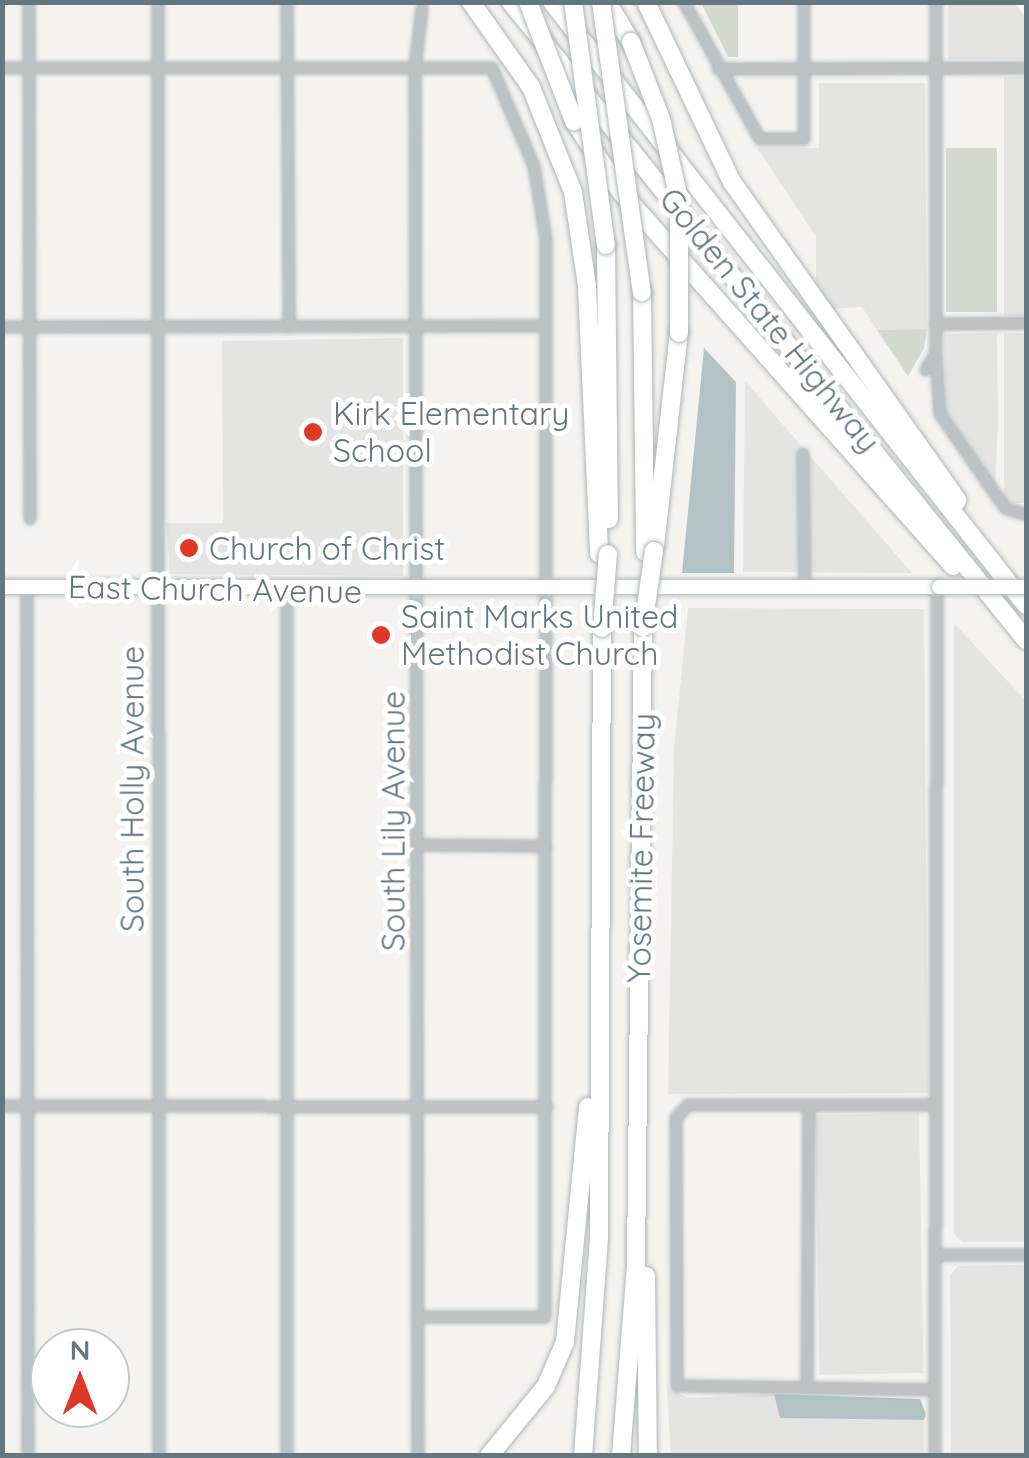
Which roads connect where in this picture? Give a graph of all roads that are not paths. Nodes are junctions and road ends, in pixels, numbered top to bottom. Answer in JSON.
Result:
{"nodes":[{"id":1,"x":28,"y":2,"type":"edge"},
{"id":2,"x":158,"y":2,"type":"edge"},
{"id":3,"x":287,"y":2,"type":"edge"},
{"id":4,"x":471,"y":2,"type":"edge"},
{"id":5,"x":511,"y":2,"type":"edge"},
{"id":6,"x":528,"y":2,"type":"edge"},
{"id":7,"x":552,"y":2,"type":"edge"},
{"id":8,"x":573,"y":2,"type":"edge"},
{"id":9,"x":604,"y":2,"type":"edge"},
{"id":10,"x":646,"y":2,"type":"edge"},
{"id":11,"x":684,"y":2,"type":"edge"},
{"id":12,"x":804,"y":2,"type":"edge"},
{"id":13,"x":936,"y":2,"type":"edge"},
{"id":14,"x":422,"y":8,"type":"dead end"},
{"id":15,"x":2,"y":68,"type":"edge"},
{"id":16,"x":28,"y":68,"type":"junction"},
{"id":17,"x":158,"y":68,"type":"junction"},
{"id":18,"x":287,"y":68,"type":"junction"},
{"id":19,"x":415,"y":68,"type":"junction"},
{"id":20,"x":936,"y":68,"type":"junction"},
{"id":21,"x":1026,"y":68,"type":"edge"},
{"id":22,"x":718,"y":69,"type":"junction"},
{"id":23,"x":804,"y":69,"type":"junction"},
{"id":24,"x":1026,"y":323,"type":"edge"},
{"id":25,"x":936,"y":324,"type":"junction"},
{"id":26,"x":545,"y":326,"type":"junction"},
{"id":27,"x":2,"y":327,"type":"edge"},
{"id":28,"x":30,"y":327,"type":"junction"},
{"id":29,"x":158,"y":327,"type":"junction"},
{"id":30,"x":289,"y":327,"type":"junction"},
{"id":31,"x":416,"y":327,"type":"junction"},
{"id":32,"x":936,"y":354,"type":"junction"},
{"id":33,"x":926,"y":370,"type":"dead end"},
{"id":34,"x":803,"y":454,"type":"dead end"},
{"id":35,"x":1026,"y":515,"type":"edge"},
{"id":36,"x":30,"y":519,"type":"dead end"},
{"id":37,"x":650,"y":552,"type":"junction"},
{"id":38,"x":603,"y":554,"type":"junction"},
{"id":39,"x":2,"y":587,"type":"edge"},
{"id":40,"x":27,"y":587,"type":"junction"},
{"id":41,"x":157,"y":588,"type":"junction"},
{"id":42,"x":938,"y":588,"type":"junction"},
{"id":43,"x":805,"y":589,"type":"junction"},
{"id":44,"x":287,"y":590,"type":"junction"},
{"id":45,"x":1026,"y":590,"type":"edge"},
{"id":46,"x":415,"y":591,"type":"junction"},
{"id":47,"x":545,"y":591,"type":"junction"},
{"id":48,"x":1026,"y":605,"type":"edge"},
{"id":49,"x":1026,"y":644,"type":"edge"},
{"id":50,"x":419,"y":846,"type":"junction"},
{"id":51,"x":546,"y":846,"type":"junction"},
{"id":52,"x":598,"y":986,"type":"junction"},
{"id":53,"x":640,"y":1047,"type":"junction"},
{"id":54,"x":936,"y":1105,"type":"junction"},
{"id":55,"x":2,"y":1106,"type":"edge"},
{"id":56,"x":28,"y":1106,"type":"junction"},
{"id":57,"x":158,"y":1106,"type":"junction"},
{"id":58,"x":287,"y":1106,"type":"junction"},
{"id":59,"x":418,"y":1106,"type":"junction"},
{"id":60,"x":546,"y":1106,"type":"junction"},
{"id":61,"x":809,"y":1106,"type":"junction"},
{"id":62,"x":935,"y":1254,"type":"junction"},
{"id":63,"x":1026,"y":1255,"type":"edge"},
{"id":64,"x":417,"y":1318,"type":"junction"},
{"id":65,"x":808,"y":1386,"type":"junction"},
{"id":66,"x":935,"y":1390,"type":"junction"},
{"id":67,"x":28,"y":1456,"type":"edge"},
{"id":68,"x":159,"y":1456,"type":"edge"},
{"id":69,"x":287,"y":1456,"type":"edge"},
{"id":70,"x":418,"y":1456,"type":"edge"},
{"id":71,"x":489,"y":1456,"type":"edge"},
{"id":72,"x":583,"y":1456,"type":"edge"},
{"id":73,"x":621,"y":1456,"type":"edge"},
{"id":74,"x":648,"y":1456,"type":"edge"},
{"id":75,"x":936,"y":1456,"type":"edge"}],
"edges":[{"from":1,"to":16,"type":"street"},
{"from":2,"to":17,"type":"street","name":"South Holly Avenue"},
{"from":3,"to":18,"type":"street"},
{"from":4,"to":38,"type":"highway"},
{"from":5,"to":49,"type":"highway","name":"Golden State Highway"},
{"from":6,"to":49,"type":"highway","bridge":true},
{"from":7,"to":48,"type":"highway","name":"Golden State Highway"},
{"from":8,"to":38,"type":"highway","name":"Yosemite Freeway","bridge":true},
{"from":9,"to":37,"type":"highway","name":"Yosemite Freeway","bridge":true},
{"from":9,"to":37,"type":"highway","bridge":true},
{"from":10,"to":45,"type":"highway"},
{"from":11,"to":22,"type":"street"},
{"from":12,"to":23,"type":"street"},
{"from":13,"to":20,"type":"street"},
{"from":14,"to":19,"type":"street","name":"South Lily Avenue"},
{"from":15,"to":16,"type":"street"},
{"from":16,"to":17,"type":"street"},
{"from":16,"to":28,"type":"street"},
{"from":17,"to":18,"type":"street"},
{"from":17,"to":29,"type":"street","name":"South Holly Avenue"},
{"from":18,"to":19,"type":"street"},
{"from":18,"to":30,"type":"street"},
{"from":19,"to":26,"type":"street"},
{"from":19,"to":31,"type":"street","name":"South Lily Avenue"},
{"from":20,"to":21,"type":"street"},
{"from":20,"to":23,"type":"street"},
{"from":20,"to":25,"type":"street"},
{"from":22,"to":23,"type":"street"},
{"from":22,"to":23,"type":"street"},
{"from":24,"to":25,"type":"street"},
{"from":25,"to":32,"type":"street"},
{"from":26,"to":31,"type":"street"},
{"from":26,"to":47,"type":"street"},
{"from":27,"to":28,"type":"street"},
{"from":28,"to":29,"type":"street"},
{"from":28,"to":36,"type":"street"},
{"from":29,"to":30,"type":"street"},
{"from":29,"to":41,"type":"street","name":"South Holly Avenue"},
{"from":30,"to":31,"type":"street"},
{"from":31,"to":46,"type":"street","name":"South Lily Avenue"},
{"from":32,"to":33,"type":"street"},
{"from":32,"to":35,"type":"street"},
{"from":34,"to":43,"type":"street"},
{"from":37,"to":53,"type":"highway","name":"Yosemite Freeway","bridge":true},
{"from":38,"to":52,"type":"highway","name":"Yosemite Freeway","bridge":true},
{"from":39,"to":40,"type":"street","name":"East Church Avenue"},
{"from":40,"to":41,"type":"street","name":"East Church Avenue"},
{"from":40,"to":56,"type":"street"},
{"from":41,"to":44,"type":"street","name":"East Church Avenue"},
{"from":41,"to":57,"type":"street","name":"South Holly Avenue"},
{"from":42,"to":43,"type":"street","name":"East Church Avenue"},
{"from":42,"to":45,"type":"street","name":"East Church Avenue","bridge":true},
{"from":42,"to":54,"type":"street"},
{"from":43,"to":47,"type":"street","name":"East Church Avenue"},
{"from":44,"to":46,"type":"street","name":"East Church Avenue"},
{"from":44,"to":58,"type":"street"},
{"from":46,"to":47,"type":"street","name":"East Church Avenue"},
{"from":46,"to":50,"type":"street","name":"South Lily Avenue"},
{"from":47,"to":51,"type":"street"},
{"from":50,"to":51,"type":"street"},
{"from":50,"to":59,"type":"street","name":"South Lily Avenue"},
{"from":51,"to":60,"type":"street"},
{"from":52,"to":71,"type":"highway"},
{"from":52,"to":72,"type":"highway","name":"Yosemite Freeway"},
{"from":53,"to":73,"type":"highway","name":"Yosemite Freeway"},
{"from":53,"to":74,"type":"highway"},
{"from":54,"to":61,"type":"street"},
{"from":54,"to":62,"type":"street"},
{"from":55,"to":56,"type":"street"},
{"from":56,"to":57,"type":"street"},
{"from":56,"to":67,"type":"street"},
{"from":57,"to":58,"type":"street"},
{"from":57,"to":68,"type":"street","name":"South Holly Avenue"},
{"from":58,"to":59,"type":"street"},
{"from":58,"to":69,"type":"street"},
{"from":59,"to":60,"type":"street"},
{"from":59,"to":64,"type":"street","name":"South Lily Avenue"},
{"from":60,"to":64,"type":"street"},
{"from":61,"to":65,"type":"street"},
{"from":61,"to":65,"type":"street"},
{"from":62,"to":63,"type":"street"},
{"from":62,"to":66,"type":"street"},
{"from":64,"to":70,"type":"street","name":"South Lily Avenue"},
{"from":65,"to":66,"type":"street"},
{"from":66,"to":75,"type":"street"}]}
